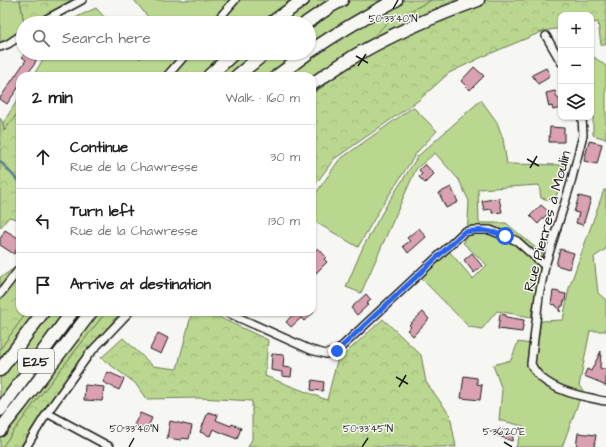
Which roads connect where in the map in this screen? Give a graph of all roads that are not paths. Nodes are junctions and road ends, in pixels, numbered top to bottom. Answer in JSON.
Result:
{"nodes":[{"id":1,"x":82,"y":0,"type":"edge"},
{"id":2,"x":235,"y":0,"type":"edge"},
{"id":3,"x":304,"y":0,"type":"edge"},
{"id":4,"x":342,"y":0,"type":"edge"},
{"id":5,"x":396,"y":0,"type":"edge"},
{"id":6,"x":478,"y":0,"type":"edge"},
{"id":7,"x":52,"y":16,"type":"edge"},
{"id":8,"x":221,"y":16,"type":"edge"},
{"id":9,"x":281,"y":16,"type":"edge"},
{"id":10,"x":316,"y":16,"type":"edge"},
{"id":11,"x":546,"y":36,"type":"dead end"},
{"id":12,"x":16,"y":39,"type":"edge"},
{"id":13,"x":0,"y":47,"type":"edge"},
{"id":14,"x":316,"y":48,"type":"edge"},
{"id":15,"x":558,"y":57,"type":"edge"},
{"id":16,"x":181,"y":60,"type":"edge"},
{"id":17,"x":227,"y":60,"type":"edge"},
{"id":18,"x":256,"y":60,"type":"edge"},
{"id":19,"x":299,"y":60,"type":"edge"},
{"id":20,"x":170,"y":72,"type":"edge"},
{"id":21,"x":214,"y":72,"type":"edge"},
{"id":22,"x":241,"y":72,"type":"edge"},
{"id":23,"x":283,"y":72,"type":"edge"},
{"id":24,"x":316,"y":81,"type":"edge"},
{"id":25,"x":582,"y":120,"type":"edge"},
{"id":26,"x":545,"y":266,"type":"junction"},
{"id":27,"x":16,"y":273,"type":"edge"},
{"id":28,"x":0,"y":294,"type":"edge"},
{"id":29,"x":40,"y":316,"type":"edge"},
{"id":30,"x":69,"y":316,"type":"edge"},
{"id":31,"x":89,"y":316,"type":"edge"},
{"id":32,"x":125,"y":316,"type":"edge"},
{"id":33,"x":235,"y":316,"type":"edge"},
{"id":34,"x":0,"y":370,"type":"edge"},
{"id":35,"x":606,"y":401,"type":"edge"},
{"id":36,"x":0,"y":410,"type":"edge"},
{"id":37,"x":47,"y":413,"type":"junction"},
{"id":38,"x":0,"y":430,"type":"edge"},
{"id":39,"x":26,"y":447,"type":"edge"},
{"id":40,"x":110,"y":447,"type":"edge"}],
"edges":[{"from":1,"to":7,"type":"street"},
{"from":2,"to":8,"type":"street"},
{"from":3,"to":9,"type":"highway"},
{"from":4,"to":10,"type":"highway"},
{"from":5,"to":14,"type":"highway"},
{"from":6,"to":24,"type":"highway"},
{"from":11,"to":15,"type":"street"},
{"from":12,"to":13,"type":"street"},
{"from":16,"to":20,"type":"street"},
{"from":17,"to":21,"type":"highway"},
{"from":18,"to":22,"type":"highway"},
{"from":19,"to":23,"type":"highway"},
{"from":25,"to":26,"type":"street","name":"Rue Pierres à Moulin"},
{"from":26,"to":33,"type":"street"},
{"from":26,"to":35,"type":"street","name":"Rue Pierres à Moulin"},
{"from":27,"to":28,"type":"street"},
{"from":29,"to":34,"type":"highway","number":"E25"},
{"from":30,"to":36,"type":"highway","number":"E25"},
{"from":31,"to":38,"type":"highway"},
{"from":32,"to":37,"type":"street"},
{"from":37,"to":39,"type":"street"},
{"from":37,"to":40,"type":"street"}]}
